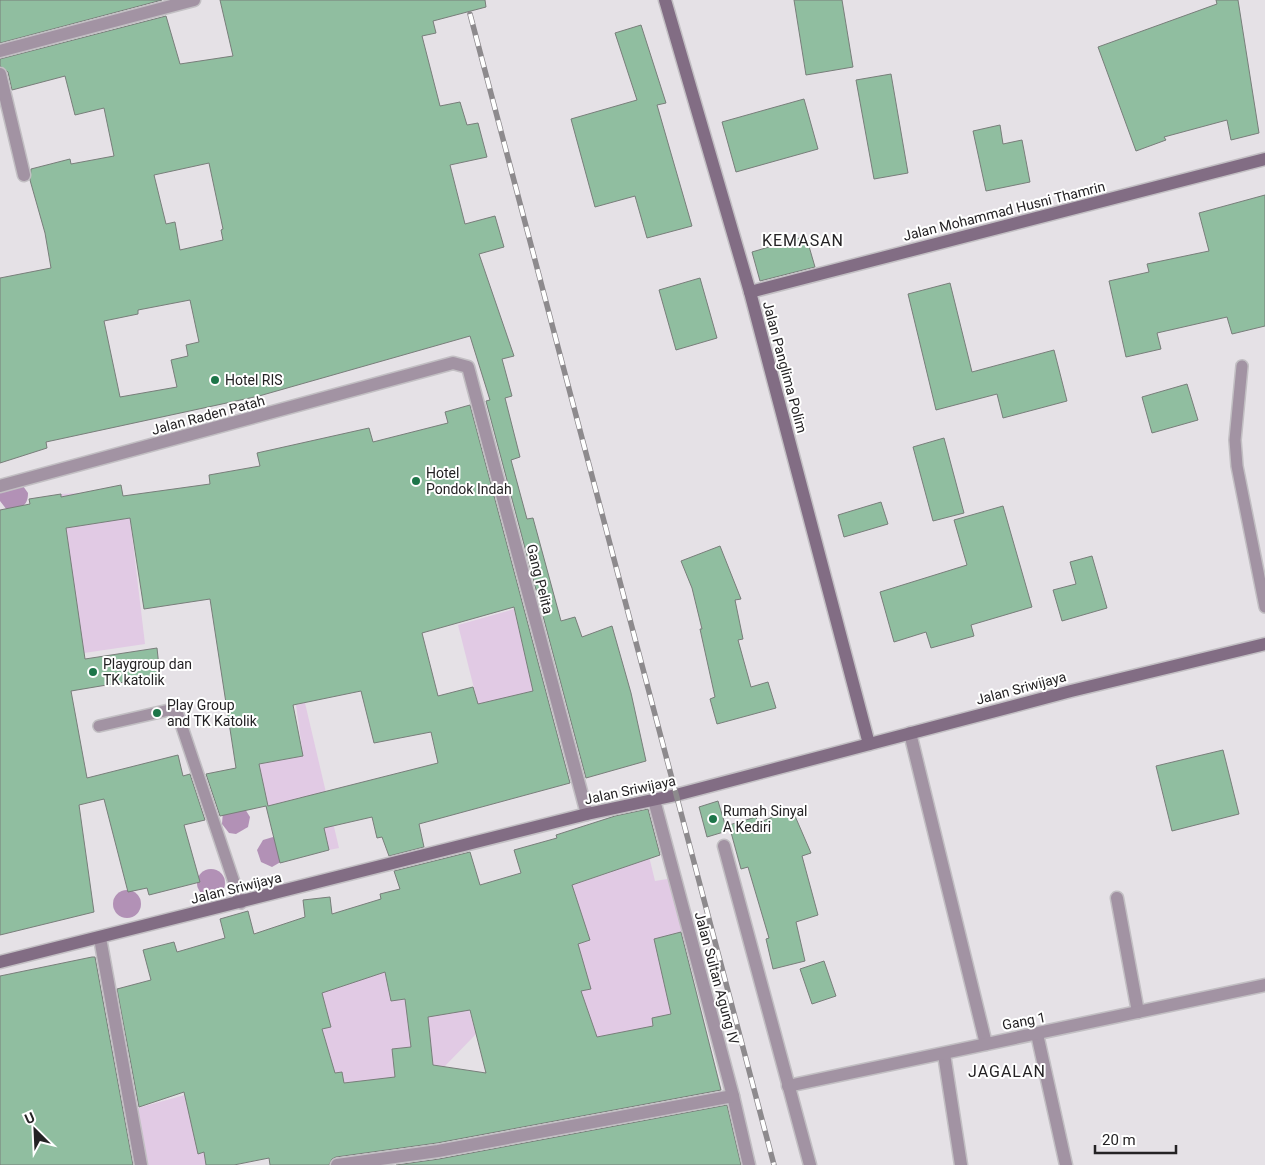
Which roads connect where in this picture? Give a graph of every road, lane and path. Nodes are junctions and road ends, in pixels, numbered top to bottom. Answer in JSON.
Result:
{"nodes":[{"id":1,"x":194,"y":0,"type":"edge"},
{"id":2,"x":665,"y":0,"type":"edge"},
{"id":3,"x":0,"y":51,"type":"edge"},
{"id":4,"x":0,"y":74,"type":"edge"},
{"id":5,"x":1265,"y":159,"type":"edge"},
{"id":6,"x":24,"y":175,"type":"dead end"},
{"id":7,"x":750,"y":292,"type":"junction"},
{"id":8,"x":453,"y":363,"type":"joint"},
{"id":9,"x":1242,"y":366,"type":"dead end"},
{"id":10,"x":0,"y":486,"type":"edge"},
{"id":11,"x":1265,"y":607,"type":"edge"},
{"id":12,"x":1265,"y":644,"type":"edge"},
{"id":13,"x":98,"y":726,"type":"dead end"},
{"id":14,"x":910,"y":732,"type":"junction"},
{"id":15,"x":869,"y":744,"type":"junction"},
{"id":16,"x":654,"y":800,"type":"junction"},
{"id":17,"x":587,"y":814,"type":"junction"},
{"id":18,"x":724,"y":846,"type":"dead end"},
{"id":19,"x":1117,"y":898,"type":"dead end"},
{"id":20,"x":241,"y":903,"type":"junction"},
{"id":21,"x":100,"y":938,"type":"junction"},
{"id":22,"x":0,"y":962,"type":"edge"},
{"id":23,"x":1265,"y":985,"type":"edge"},
{"id":24,"x":1138,"y":1012,"type":"junction"},
{"id":25,"x":1037,"y":1034,"type":"junction"},
{"id":26,"x":986,"y":1044,"type":"junction"},
{"id":27,"x":944,"y":1054,"type":"junction"},
{"id":28,"x":788,"y":1086,"type":"junction"},
{"id":29,"x":733,"y":1096,"type":"junction"},
{"id":30,"x":141,"y":1165,"type":"edge"},
{"id":31,"x":337,"y":1165,"type":"edge"},
{"id":32,"x":749,"y":1165,"type":"edge"},
{"id":33,"x":810,"y":1165,"type":"edge"},
{"id":34,"x":961,"y":1165,"type":"edge"},
{"id":35,"x":1066,"y":1165,"type":"edge"}],
"edges":[{"from":1,"to":3,"type":"street"},
{"from":2,"to":7,"type":"street","name":"Jalan Panglima Polim"},
{"from":4,"to":6,"type":"street"},
{"from":5,"to":7,"type":"street","name":"Jalan Mohammad Husni Thamrin"},
{"from":7,"to":15,"type":"street","name":"Jalan Panglima Polim"},
{"from":8,"to":10,"type":"street","name":"Jalan Raden Patah"},
{"from":8,"to":17,"type":"street","name":"Gang Pelita"},
{"from":9,"to":11,"type":"lane"},
{"from":12,"to":14,"type":"street","name":"Jalan Sriwijaya"},
{"from":13,"to":20,"type":"lane"},
{"from":14,"to":15,"type":"street","name":"Jalan Sriwijaya"},
{"from":14,"to":26,"type":"street"},
{"from":15,"to":16,"type":"street","name":"Jalan Sriwijaya"},
{"from":16,"to":17,"type":"street","name":"Jalan Sriwijaya"},
{"from":16,"to":29,"type":"street","name":"Jalan Sultan Agung IV"},
{"from":17,"to":20,"type":"street","name":"Jalan Sriwijaya"},
{"from":18,"to":28,"type":"street"},
{"from":19,"to":24,"type":"street"},
{"from":20,"to":21,"type":"street","name":"Jalan Sriwijaya"},
{"from":21,"to":22,"type":"street","name":"Jalan Sriwijaya"},
{"from":21,"to":30,"type":"street"},
{"from":23,"to":24,"type":"street","name":"Gang 1"},
{"from":24,"to":25,"type":"street","name":"Gang 1"},
{"from":25,"to":26,"type":"street","name":"Gang 1"},
{"from":25,"to":35,"type":"street"},
{"from":26,"to":27,"type":"street","name":"Gang 1"},
{"from":27,"to":28,"type":"street","name":"Gang 1"},
{"from":27,"to":34,"type":"street"},
{"from":28,"to":33,"type":"street"},
{"from":29,"to":31,"type":"street"},
{"from":29,"to":32,"type":"street","name":"Jalan Sultan Agung IV"}]}
